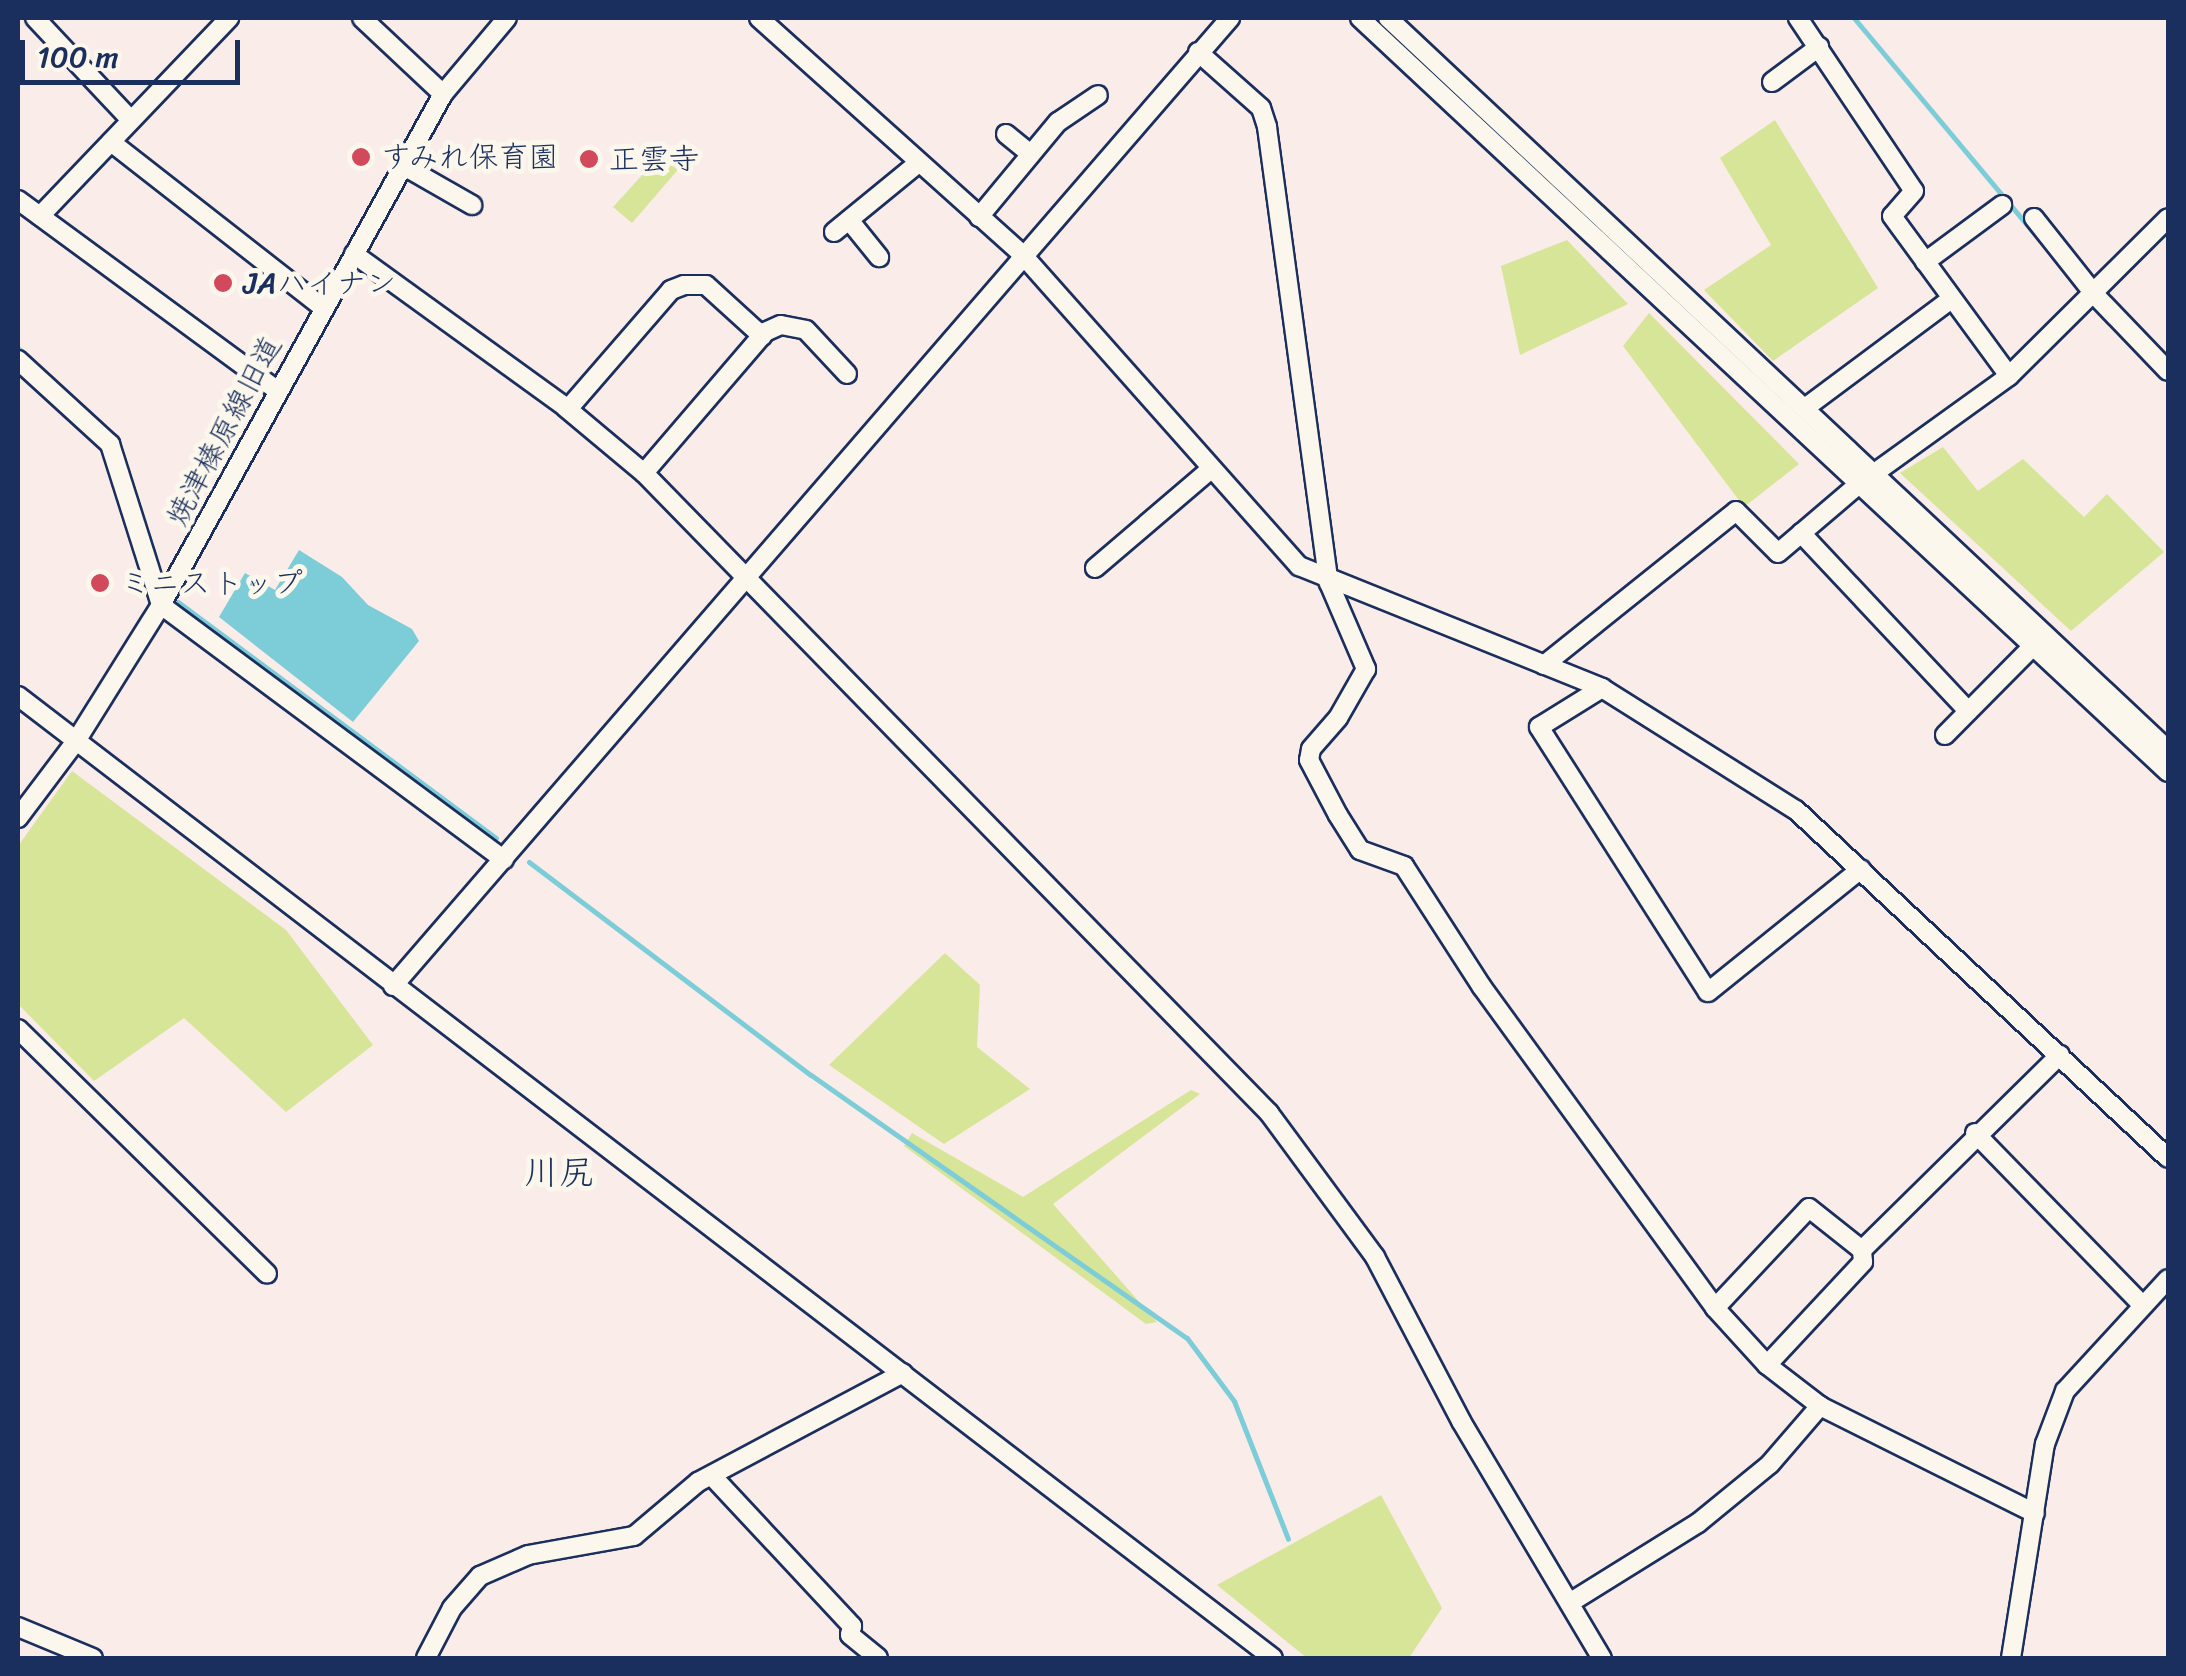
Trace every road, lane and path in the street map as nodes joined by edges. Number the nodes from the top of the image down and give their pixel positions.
1 (35, 18) edge
2 (229, 18) edge
3 (362, 18) edge
4 (506, 18) edge
5 (759, 18) edge
6 (1230, 18) edge
7 (1360, 18) edge
8 (1388, 18) edge
9 (1798, 18) edge
10 (1819, 46) junction
11 (1198, 52) junction
12 (1772, 82) dead end
13 (443, 94) junction
14 (1098, 95) dead end
15 (130, 120) junction
16 (1006, 134) dead end
17 (111, 142) junction
18 (1031, 154) junction
19 (916, 164) junction
20 (402, 165) junction
21 (18, 200) edge
22 (2002, 204) dead end
23 (472, 205) dead end
24 (40, 216) junction
25 (979, 216) junction
26 (2034, 218) dead end
27 (2168, 218) edge
28 (1021, 253) junction
29 (354, 254) junction
30 (879, 257) dead end
31 (1925, 262) junction
32 (2095, 295) junction
33 (1951, 299) junction
34 (322, 306) junction
35 (762, 336) junction
36 (18, 360) edge
37 (2168, 370) edge
38 (848, 374) dead end
39 (2009, 376) junction
40 (278, 391) junction
41 (1805, 408) junction
42 (568, 409) junction
43 (1211, 469) junction
44 (644, 473) junction
45 (1874, 473) junction
46 (1858, 485) junction
47 (1801, 534) junction
48 (1095, 568) dead end
49 (750, 576) junction
50 (1329, 583) junction
51 (161, 605) junction
52 (2032, 646) junction
53 (1544, 665) junction
54 (1602, 688) junction
55 (18, 696) edge
56 (1968, 712) junction
57 (1945, 735) dead end
58 (76, 741) junction
59 (2168, 750) edge
60 (2168, 772) edge
61 (18, 818) edge
62 (504, 860) junction
63 (1861, 869) junction
64 (392, 986) junction
65 (18, 1030) edge
66 (2060, 1055) junction
67 (1975, 1134) junction
68 (2168, 1158) edge
69 (1862, 1250) junction
70 (267, 1274) dead end
71 (2168, 1279) edge
72 (2142, 1305) junction
73 (1714, 1308) junction
74 (1767, 1365) junction
75 (903, 1373) junction
76 (1820, 1406) junction
77 (712, 1478) junction
78 (2035, 1513) junction
79 (1571, 1602) junction
80 (18, 1628) edge
81 (93, 1658) edge
82 (426, 1658) edge
83 (878, 1658) edge
84 (1273, 1658) edge
85 (1602, 1658) edge
86 (2011, 1658) edge

1 - 15 street
2 - 15 street
3 - 13 street
4 - 13 street, 焼津榛原線旧道
5 - 19 street
6 - 11 street
7 - 46 street
8 - 41 street
9 - 10 street
10 - 12 street
10 - 31 street
11 - 28 street
11 - 50 street
13 - 20 street, 焼津榛原線旧道
14 - 18 street
15 - 17 street
16 - 18 street
17 - 24 street
17 - 34 street
18 - 25 street
19 - 25 street
19 - 30 street
20 - 23 street
20 - 29 street, 焼津榛原線旧道
21 - 24 street
22 - 31 street
24 - 40 street
25 - 28 street
26 - 32 street
27 - 32 street
28 - 43 street
28 - 49 street
29 - 34 street, 焼津榛原線旧道
29 - 42 street
31 - 33 street
32 - 37 street
32 - 39 street
33 - 39 street
33 - 41 street
34 - 40 street, 焼津榛原線旧道
35 - 38 street
35 - 42 street
35 - 44 street
36 - 51 street
39 - 45 street
40 - 51 street, 焼津榛原線旧道
41 - 45 street
42 - 44 street
43 - 48 street
43 - 50 street
44 - 49 street
45 - 46 street
45 - 59 street
46 - 47 street
46 - 52 street
47 - 53 street
47 - 56 street
49 - 62 street
49 - 79 street
50 - 53 street
50 - 73 street
51 - 58 street, 焼津榛原線旧道
51 - 62 street
52 - 56 street
52 - 60 street
53 - 54 street
54 - 63 street
54 - 63 street
55 - 58 street
56 - 57 street
58 - 61 street, 焼津榛原線旧道
58 - 64 street
62 - 64 street
63 - 66 street
64 - 75 street
65 - 70 street
66 - 67 street
66 - 68 street
67 - 69 street
67 - 72 street
69 - 73 street
69 - 74 street
71 - 72 street
72 - 78 street
73 - 74 street
74 - 76 street
75 - 77 street
75 - 84 street
76 - 78 street
76 - 79 street
77 - 82 street
77 - 83 street
78 - 86 street
79 - 85 street
80 - 81 street

